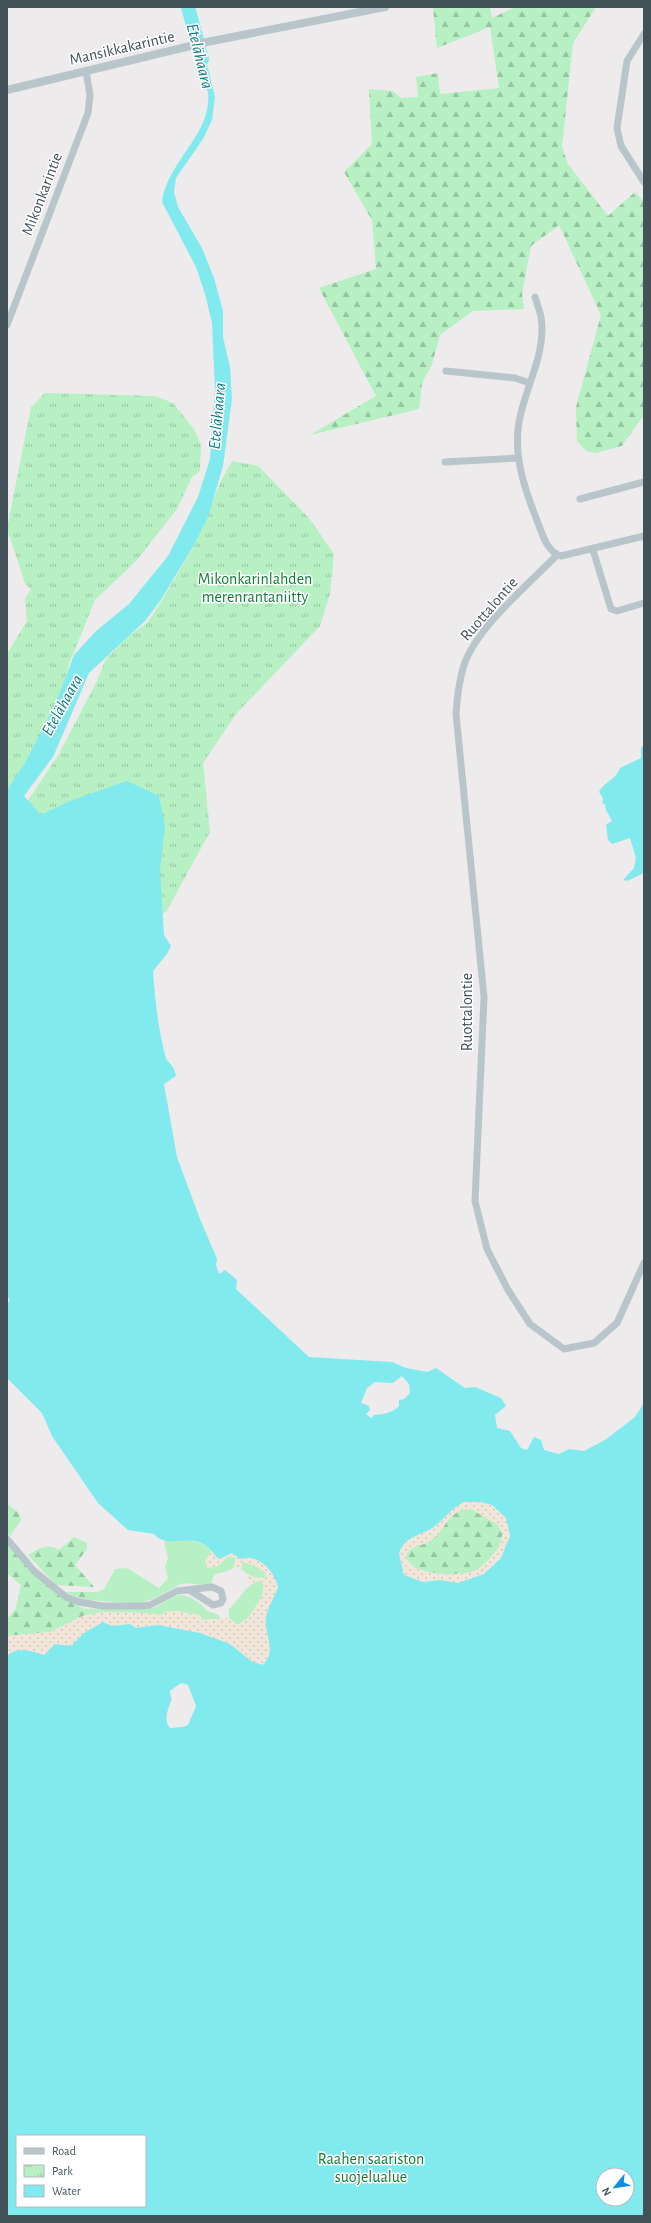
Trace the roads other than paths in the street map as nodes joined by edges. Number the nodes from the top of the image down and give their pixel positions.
1 (385, 7) edge
2 (644, 34) edge
3 (86, 71) junction
4 (7, 90) edge
5 (644, 182) edge
6 (535, 297) dead end
7 (7, 325) edge
8 (446, 371) dead end
9 (530, 383) junction
10 (518, 458) junction
11 (445, 462) dead end
12 (644, 482) edge
13 (580, 500) dead end
14 (644, 536) edge
15 (593, 550) junction
16 (558, 555) junction
17 (644, 603) edge
18 (644, 1263) edge
19 (7, 1539) edge
20 (191, 1591) dead end

1 - 3 street, Mansikkakarintie
2 - 5 street
3 - 4 street, Mansikkakarintie
3 - 7 street, Mikonkarintie
6 - 9 street
8 - 9 street
9 - 10 street
10 - 11 street
10 - 16 street
12 - 13 street
14 - 15 street
15 - 16 street
15 - 17 street
16 - 18 street, Ruottalontie
19 - 20 street

